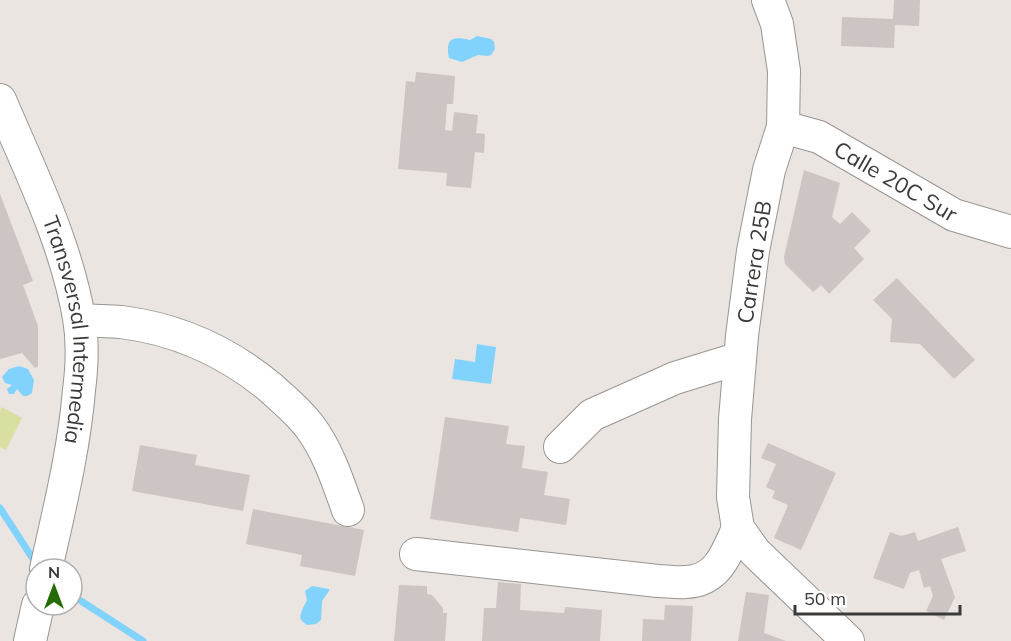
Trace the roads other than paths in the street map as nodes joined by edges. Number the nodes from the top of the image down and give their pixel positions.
1 (768, 0) edge
2 (0, 100) edge
3 (783, 127) junction
4 (1011, 232) edge
5 (80, 320) junction
6 (740, 358) junction
7 (560, 447) dead end
8 (348, 510) dead end
9 (738, 528) junction
10 (416, 554) dead end
11 (49, 557) edge
12 (35, 617) edge
13 (30, 641) edge
14 (848, 641) edge

1 - 3 street, Carrera 25B
2 - 5 street, Transversal Intermedia
3 - 4 street, Calle 20C Sur
3 - 6 street, Carrera 25B
5 - 8 street
5 - 11 street, Transversal Intermedia
6 - 7 street
6 - 9 street, Carrera 25B
9 - 10 street
9 - 14 street
12 - 13 street

